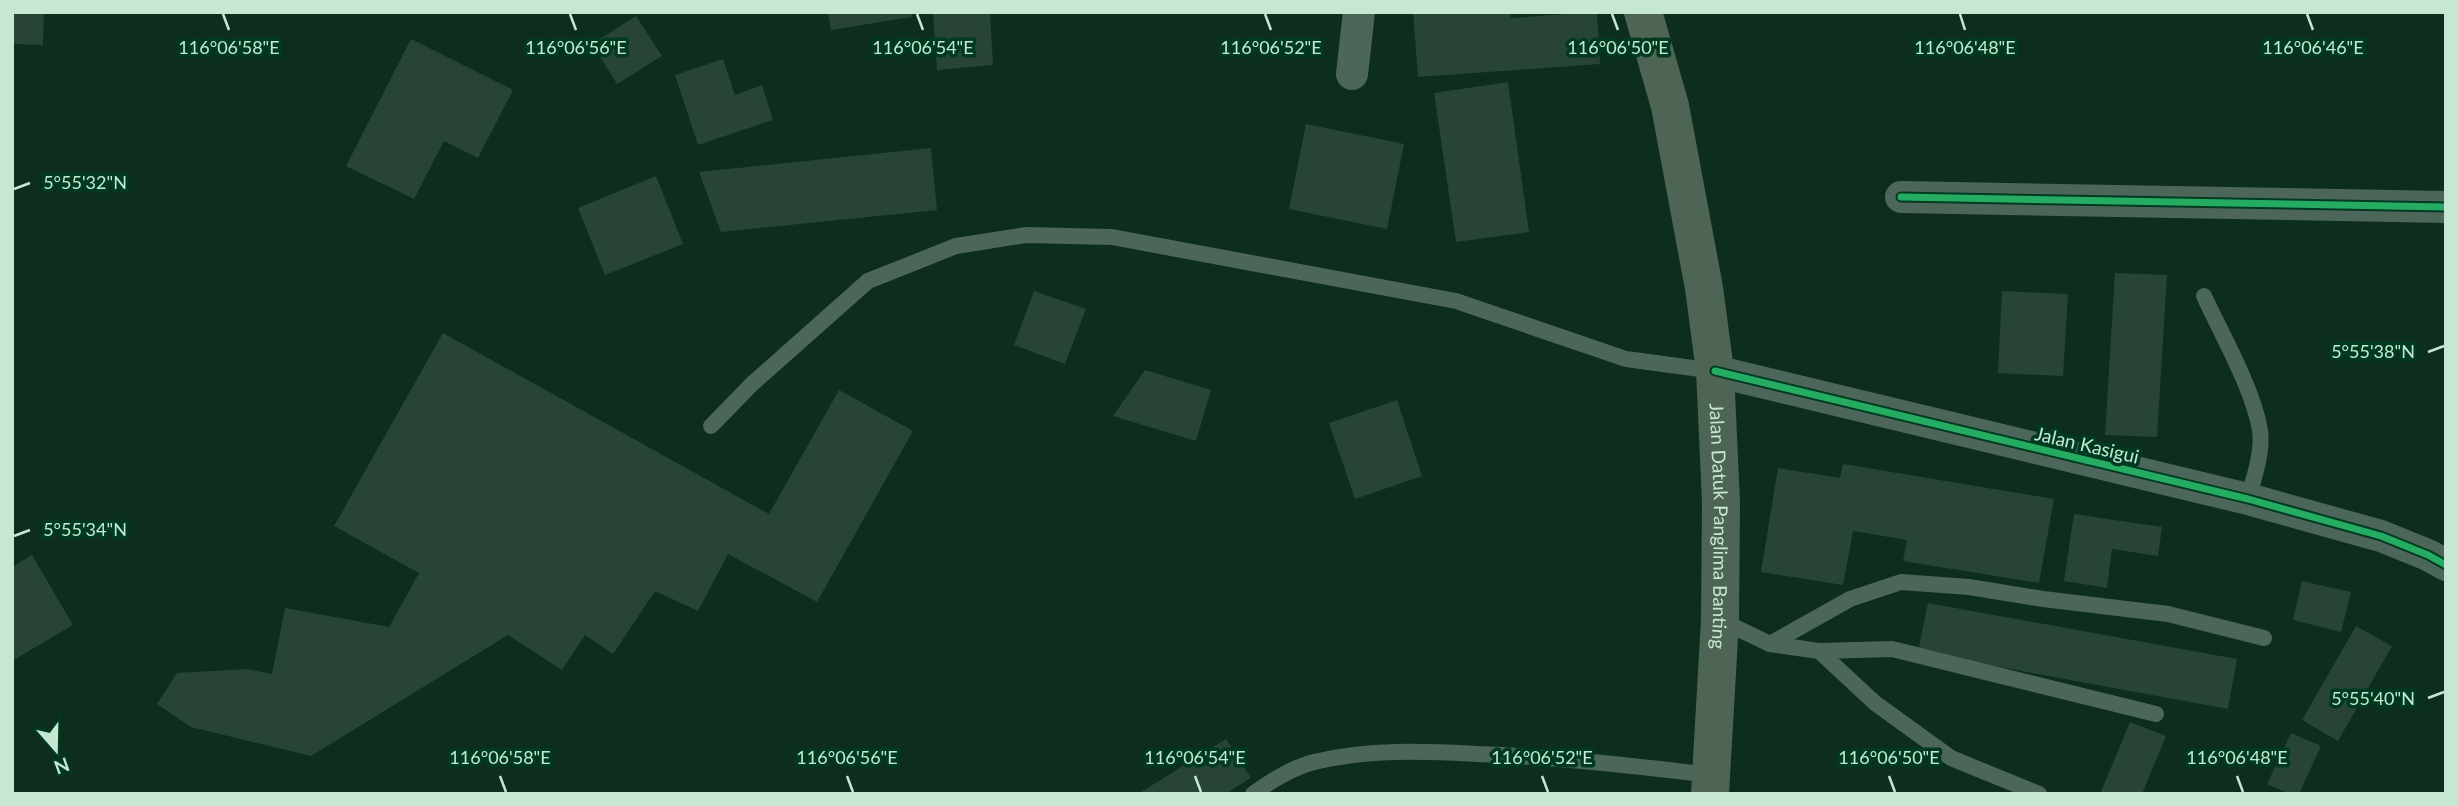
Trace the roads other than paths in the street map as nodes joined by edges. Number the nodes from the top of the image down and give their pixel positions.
1 (1359, 12) edge
2 (1643, 12) edge
3 (1352, 74) dead end
4 (1901, 197) dead end
5 (2446, 207) edge
6 (2204, 296) dead end
7 (1715, 371) junction
8 (711, 426) dead end
9 (2248, 499) junction
10 (2440, 551) edge
11 (1720, 620) junction
12 (2264, 638) dead end
13 (1770, 644) junction
14 (1819, 651) junction
15 (2156, 714) dead end
16 (1711, 784) edge
17 (1253, 794) edge
18 (2039, 794) edge

1 - 3 street
2 - 7 main road, Jalan Datuk Panglima Banting
4 - 5 street
6 - 9 lane
7 - 8 lane
7 - 9 street, Jalan Kasigui
7 - 11 main road, Jalan Datuk Panglima Banting
9 - 10 street, Jalan Kasigui
11 - 13 lane
11 - 16 main road, Jalan Datuk Panglima Banting
12 - 13 lane
13 - 14 lane
14 - 15 lane
14 - 18 lane
16 - 17 lane

